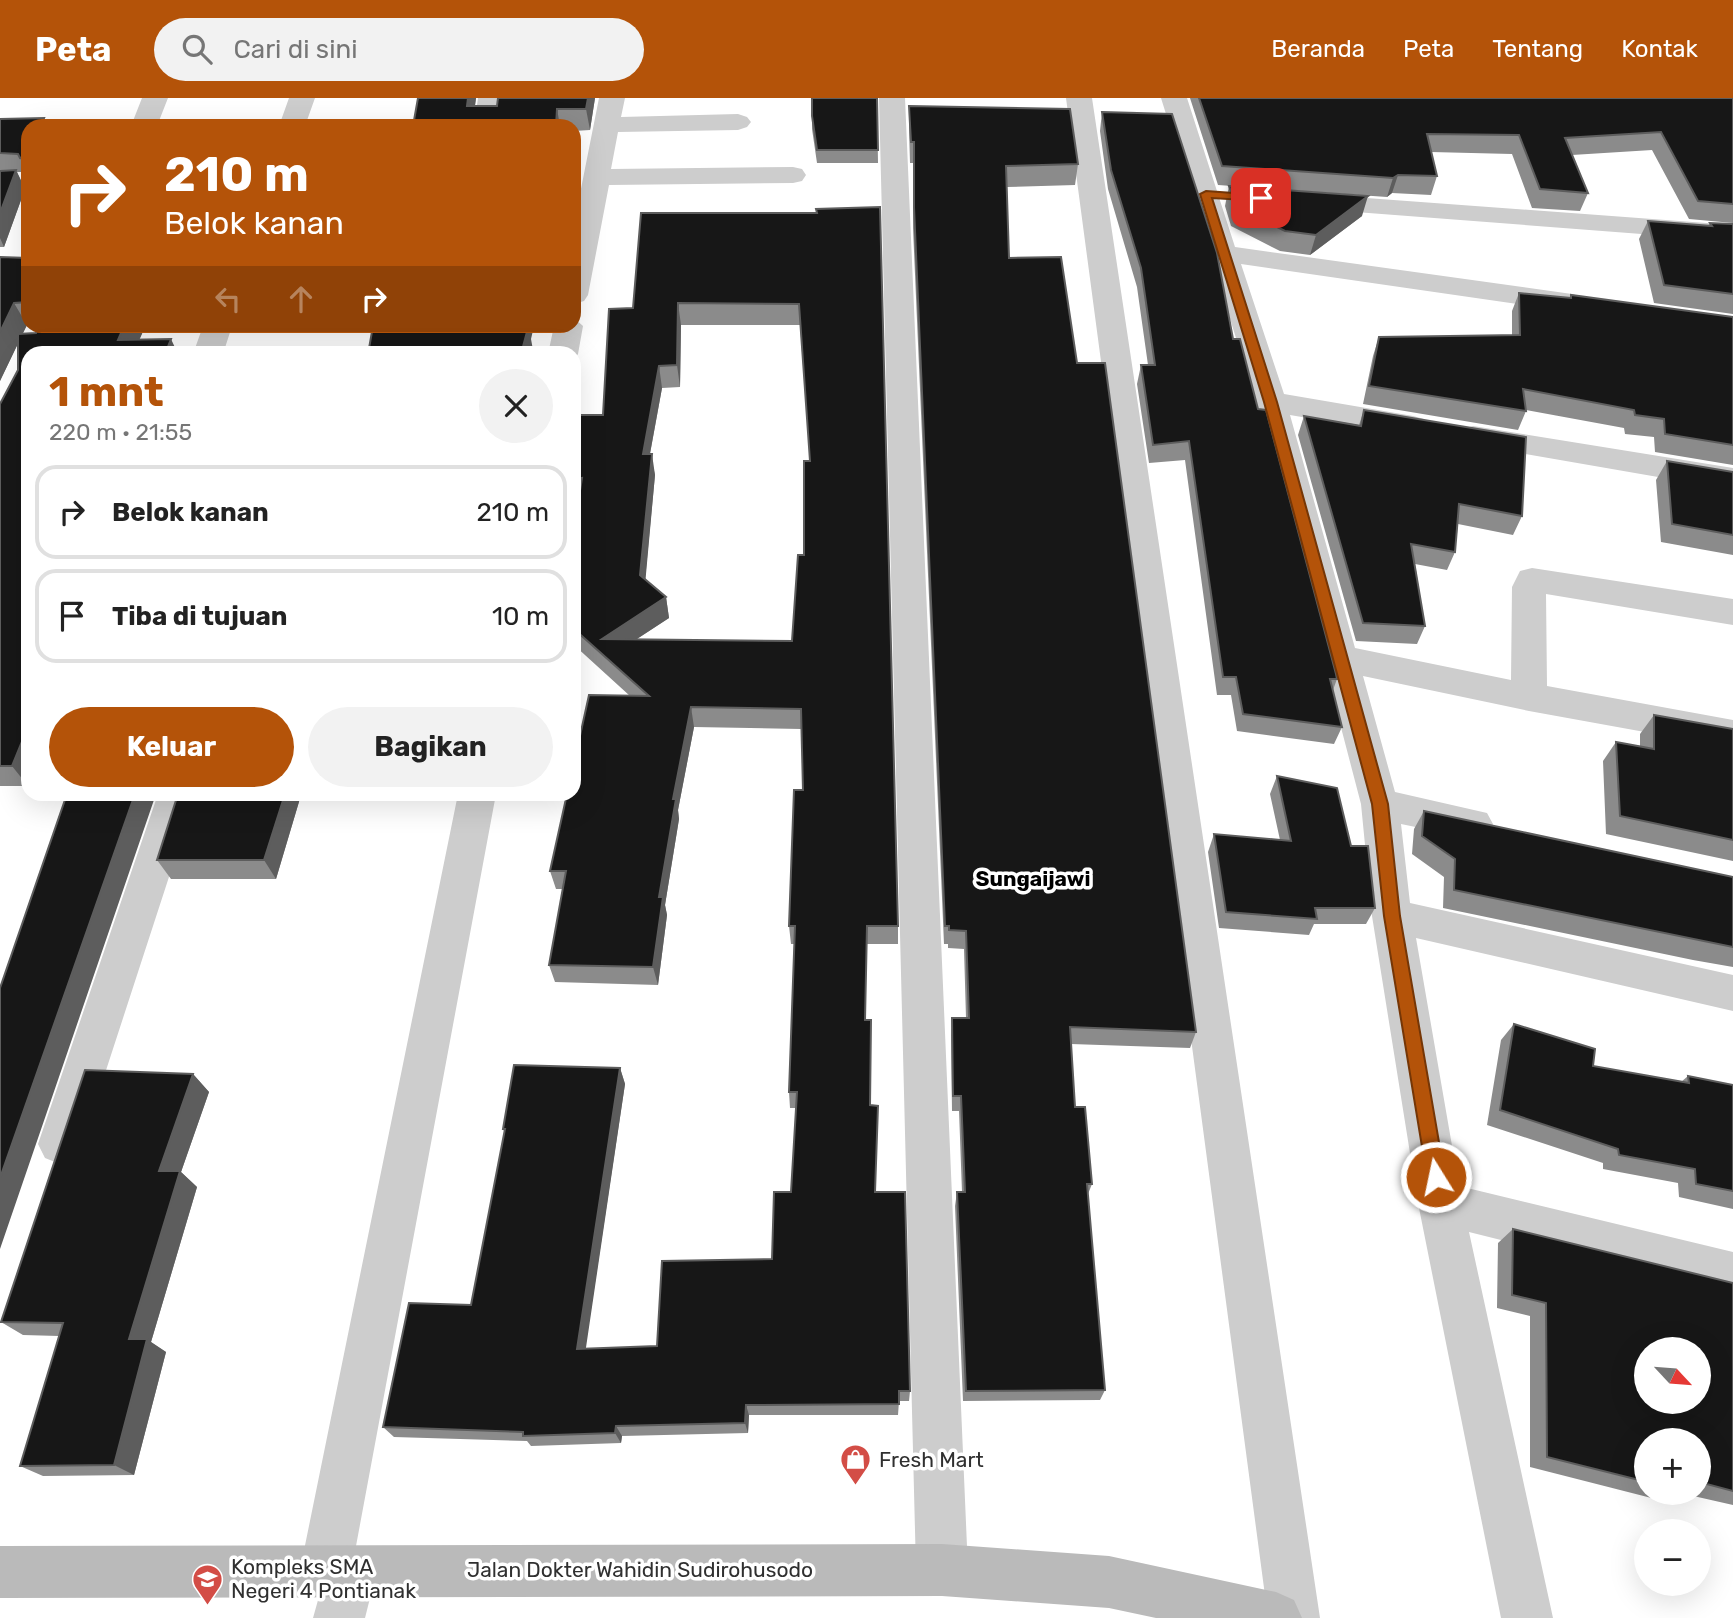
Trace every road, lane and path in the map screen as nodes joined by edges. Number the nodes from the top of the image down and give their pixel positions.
1 (155, 98) edge
2 (302, 98) edge
3 (491, 98) edge
4 (612, 98) edge
5 (892, 98) edge
6 (1079, 98) edge
7 (1174, 98) edge
8 (147, 119) edge
9 (294, 119) edge
10 (487, 119) edge
11 (738, 122) dead end
12 (607, 125) junction
13 (793, 175) dead end
14 (597, 177) junction
15 (1289, 200) edge
16 (1733, 233) edge
17 (1222, 253) junction
18 (581, 259) edge
19 (1595, 306) edge
20 (1270, 402) junction
21 (1733, 479) edge
22 (1733, 612) edge
23 (1341, 658) junction
24 (1529, 697) junction
25 (1733, 734) edge
26 (175, 801) edge
27 (476, 801) edge
28 (1380, 804) junction
29 (1502, 830) edge
30 (1392, 916) junction
31 (1733, 993) edge
32 (49, 1180) edge
33 (1440, 1203) junction
34 (1733, 1275) edge
35 (942, 1570) junction
36 (0, 1572) edge
37 (339, 1586) edge
38 (1276, 1618) edge
39 (1294, 1618) edge
40 (1527, 1618) edge

1 - 8 street
2 - 9 street
3 - 10 street
4 - 12 street
5 - 35 street
6 - 39 street
7 - 17 street
11 - 12 street
12 - 14 street
13 - 14 street
14 - 18 street
15 - 16 street
17 - 19 street
17 - 20 street
20 - 21 street
20 - 23 street
22 - 24 street
23 - 24 street
23 - 28 street
24 - 25 street
26 - 32 street
27 - 37 street
28 - 29 street
28 - 30 street
30 - 31 street
30 - 33 street
33 - 34 street
33 - 40 street
35 - 37 street, Jalan Dokter Wahidin Sudirohusodo
35 - 38 street, Jalan Dokter Wahidin Sudirohusodo
36 - 37 street, Jalan Dokter Wahidin Sudirohusodo

